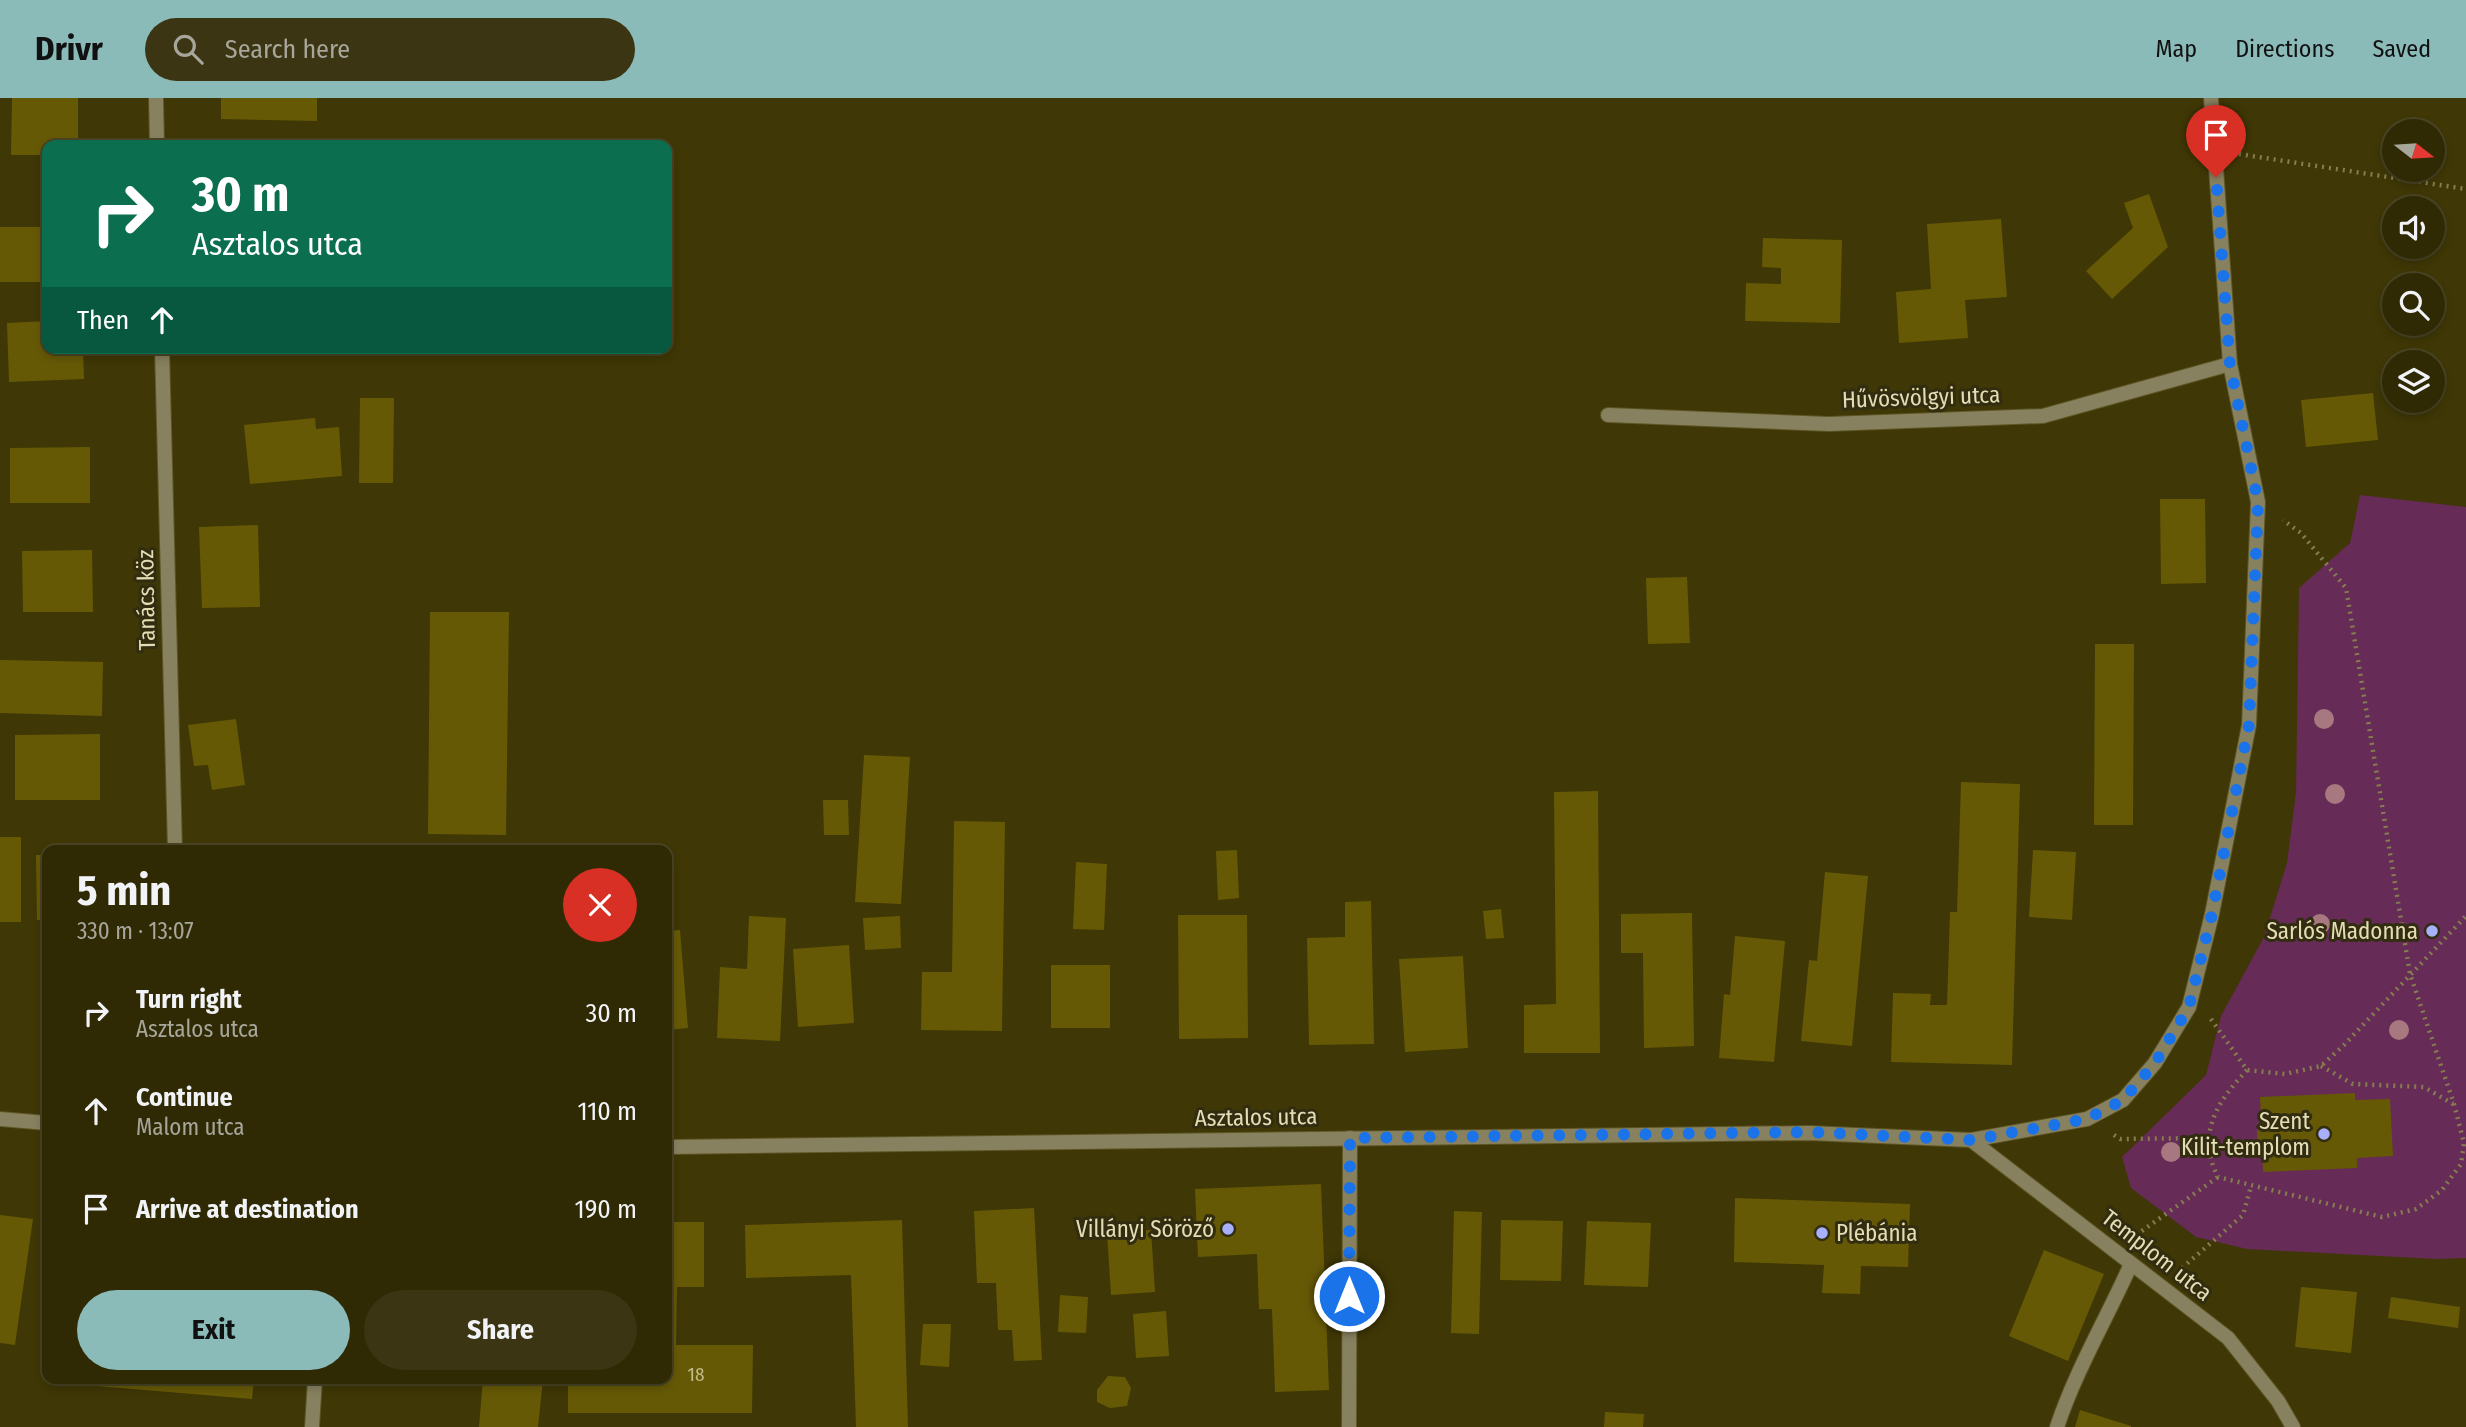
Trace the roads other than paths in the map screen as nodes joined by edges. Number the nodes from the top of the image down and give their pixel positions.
1 (156, 98) edge
2 (2211, 98) edge
3 (157, 140) edge
4 (162, 354) edge
5 (2230, 365) junction
6 (1608, 415) dead end
7 (175, 845) edge
8 (0, 1119) edge
9 (42, 1123) edge
10 (1350, 1138) junction
11 (1971, 1140) junction
12 (672, 1147) edge
13 (2131, 1264) junction
14 (315, 1384) edge
15 (312, 1427) edge
16 (1349, 1427) edge
17 (2057, 1427) edge
18 (2293, 1427) edge

1 - 3 street
2 - 5 street, Asztalos utca
4 - 7 street, Tanács köz
5 - 6 street, Hűvösvölgyi utca
5 - 11 street, Asztalos utca
8 - 9 street
10 - 11 street, Asztalos utca
10 - 12 street, Asztalos utca
10 - 16 street
11 - 13 street, Templom utca
13 - 17 street
13 - 18 street, Templom utca
14 - 15 street

